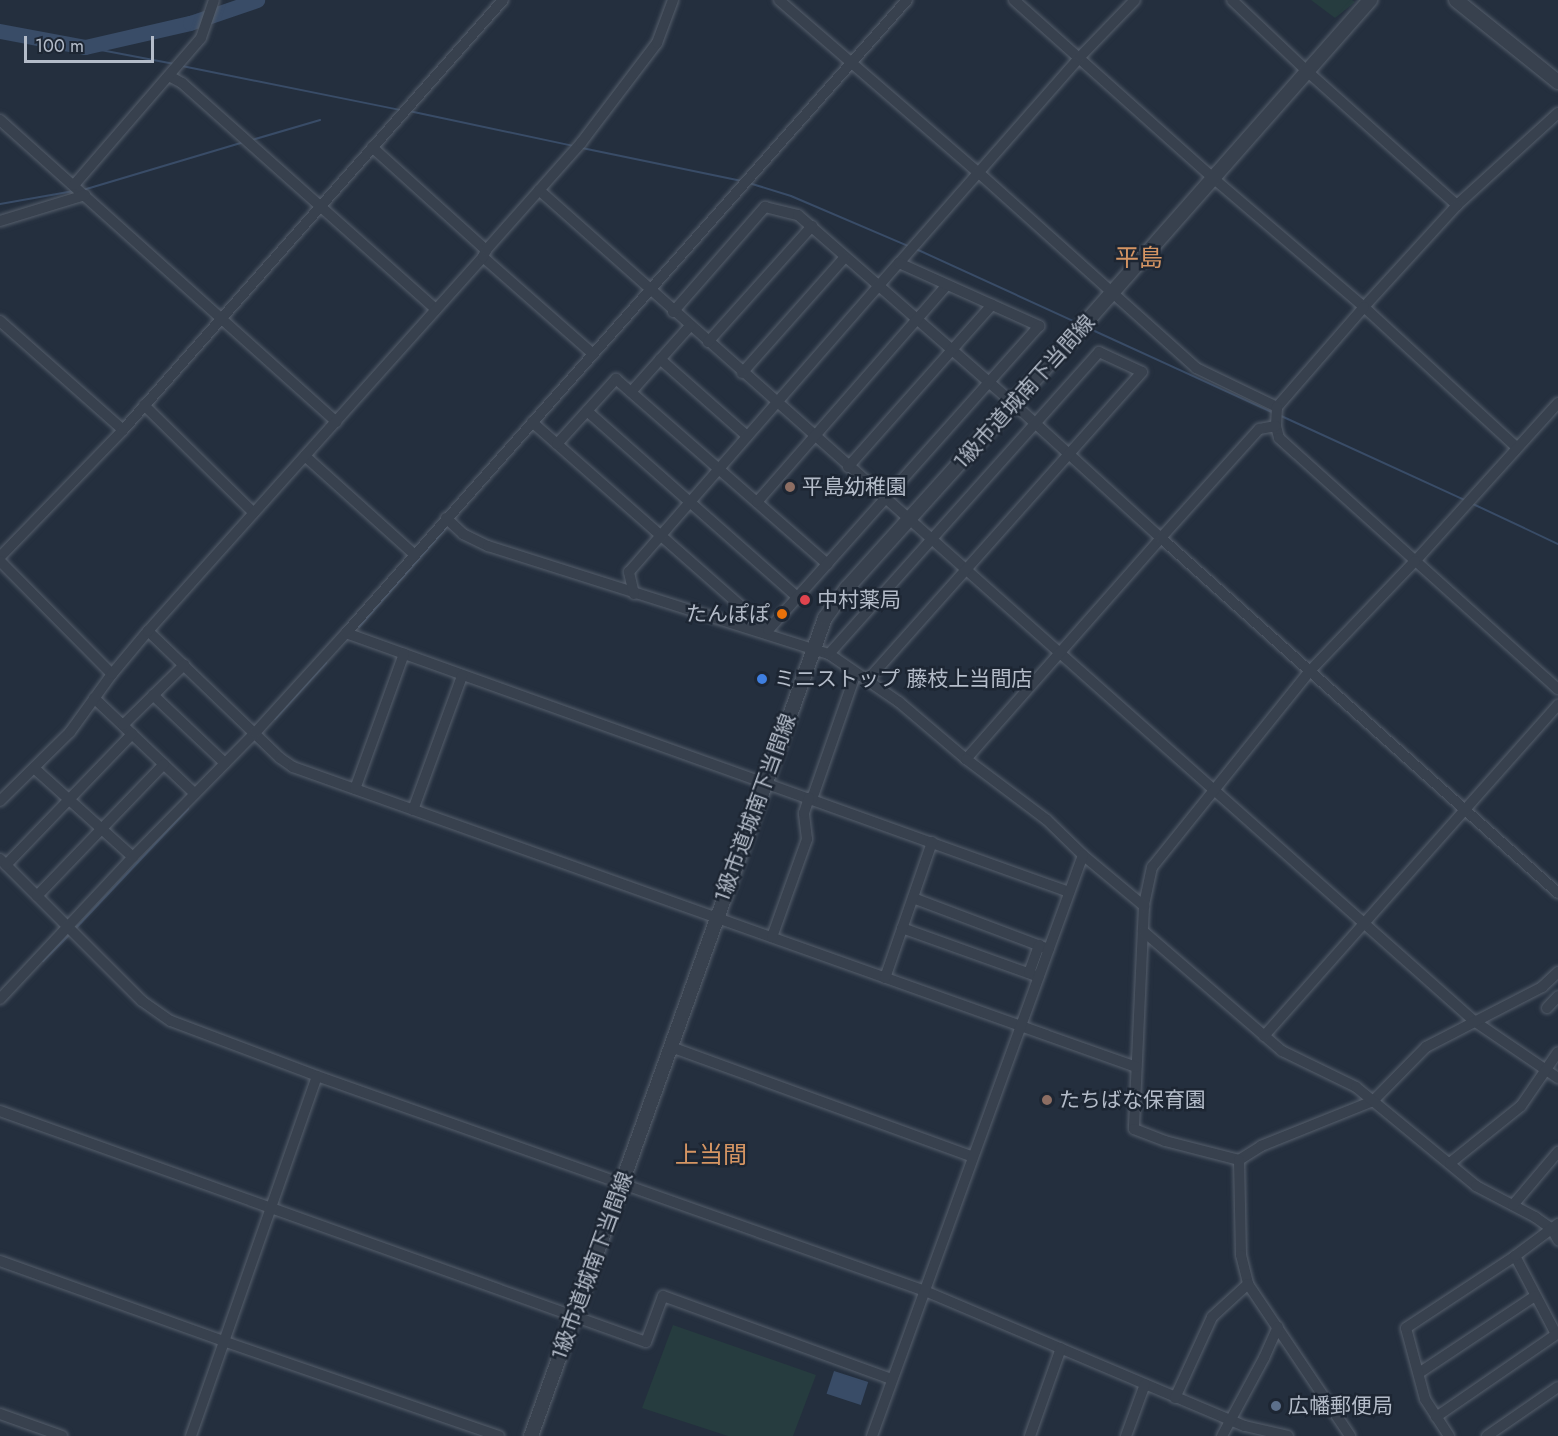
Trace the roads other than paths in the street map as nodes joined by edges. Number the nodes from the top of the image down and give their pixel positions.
1 (214, 0) edge
2 (503, 0) edge
3 (673, 0) edge
4 (779, 0) edge
5 (907, 0) edge
6 (1014, 0) edge
7 (1135, 0) edge
8 (1233, 0) edge
9 (1370, 0) edge
10 (1455, 0) edge
11 (1080, 57) junction
12 (852, 63) junction
13 (1308, 72) junction
14 (171, 75) junction
15 (1558, 82) edge
16 (1558, 113) edge
17 (0, 120) edge
18 (372, 147) junction
19 (979, 173) junction
20 (1213, 178) junction
21 (74, 185) junction
22 (538, 190) junction
23 (85, 195) junction
24 (1457, 205) junction
25 (320, 207) junction
26 (0, 220) edge
27 (812, 226) junction
28 (485, 254) junction
29 (845, 257) junction
30 (899, 263) junction
31 (879, 285) junction
32 (947, 285) junction
33 (650, 291) junction
34 (1112, 292) junction
35 (992, 305) junction
36 (1364, 307) junction
37 (436, 309) junction
38 (673, 312) junction
39 (220, 318) junction
40 (917, 319) junction
41 (0, 321) edge
42 (690, 326) junction
43 (708, 342) junction
44 (952, 350) junction
45 (593, 354) junction
46 (660, 359) junction
47 (742, 373) junction
48 (990, 383) junction
49 (631, 392) junction
50 (775, 402) junction
51 (1013, 403) junction
52 (1558, 403) edge
53 (144, 405) junction
54 (1277, 407) junction
55 (587, 411) junction
56 (336, 422) junction
57 (532, 422) junction
58 (1035, 423) junction
59 (1276, 426) junction
60 (123, 430) junction
61 (746, 435) junction
62 (814, 437) junction
63 (557, 444) junction
64 (1516, 447) junction
65 (1069, 453) junction
66 (305, 456) junction
67 (848, 467) junction
68 (717, 468) junction
69 (885, 501) junction
70 (688, 502) junction
71 (757, 502) junction
72 (254, 512) junction
73 (447, 518) junction
74 (908, 521) junction
75 (659, 535) junction
76 (1161, 538) junction
77 (930, 541) junction
78 (414, 555) junction
79 (0, 559) edge
80 (1415, 561) junction
81 (827, 564) junction
82 (965, 571) junction
83 (634, 594) junction
84 (797, 597) junction
85 (148, 631) junction
86 (767, 632) junction
87 (346, 633) junction
88 (812, 649) junction
89 (404, 654) junction
90 (829, 654) junction
91 (1059, 654) junction
92 (184, 665) junction
93 (1309, 672) junction
94 (856, 673) junction
95 (112, 674) junction
96 (462, 676) junction
97 (868, 681) junction
98 (1558, 689) edge
99 (153, 695) junction
100 (94, 698) junction
101 (1558, 705) edge
102 (123, 725) junction
103 (132, 734) junction
104 (258, 736) junction
105 (966, 759) junction
106 (225, 763) junction
107 (164, 764) junction
108 (34, 768) junction
109 (765, 782) junction
110 (355, 789) junction
111 (1216, 791) junction
112 (195, 794) junction
113 (70, 798) junction
114 (810, 798) junction
115 (0, 801) edge
116 (1467, 809) junction
117 (414, 810) junction
118 (102, 829) junction
119 (932, 842) junction
120 (1083, 855) junction
121 (133, 857) junction
122 (3, 862) edge
123 (1069, 892) junction
124 (1558, 893) edge
125 (37, 896) junction
126 (913, 898) junction
127 (1144, 906) junction
128 (717, 917) junction
129 (1364, 925) junction
130 (68, 926) junction
131 (902, 928) junction
132 (1143, 931) junction
133 (772, 937) junction
134 (1044, 947) junction
135 (1558, 972) edge
136 (1034, 975) junction
137 (885, 978) junction
138 (1558, 996) edge
139 (0, 999) edge
140 (1547, 1008) dead end
141 (1474, 1021) junction
142 (1021, 1027) junction
143 (1264, 1036) junction
144 (671, 1047) junction
145 (1558, 1052) edge
146 (1136, 1067) junction
147 (1547, 1069) junction
148 (317, 1076) junction
149 (1558, 1078) edge
150 (1373, 1101) junction
151 (0, 1111) edge
152 (1558, 1152) edge
153 (973, 1157) junction
154 (1239, 1160) junction
155 (1450, 1163) junction
156 (622, 1183) junction
157 (1513, 1205) junction
158 (271, 1207) junction
159 (1555, 1226) edge
160 (1558, 1240) edge
161 (1515, 1256) junction
162 (0, 1261) edge
163 (1248, 1284) junction
164 (924, 1290) junction
165 (1535, 1296) junction
166 (574, 1317) junction
167 (1278, 1327) junction
168 (1557, 1334) edge
169 (223, 1341) junction
170 (1061, 1348) junction
171 (1419, 1373) junction
172 (891, 1380) junction
173 (1145, 1384) junction
174 (1558, 1387) edge
175 (1175, 1398) junction
176 (0, 1414) edge
177 (1436, 1417) junction
178 (1230, 1420) junction
179 (62, 1436) edge
180 (191, 1436) edge
181 (499, 1436) edge
182 (531, 1436) edge
183 (872, 1436) edge
184 (1030, 1436) edge
185 (1126, 1436) edge
186 (1222, 1436) edge
187 (1288, 1436) edge
188 (1350, 1436) edge
189 (1449, 1436) edge
190 (1486, 1436) edge

1 - 14 street
2 - 18 street
3 - 22 street
4 - 12 street
5 - 12 street
6 - 11 street
7 - 11 street
8 - 13 street
9 - 13 street, 1級市道城南下当間線
10 - 15 street
11 - 19 street
11 - 20 street
12 - 19 street
12 - 33 street
13 - 20 street, 1級市道城南下当間線
13 - 24 street
14 - 21 street
14 - 25 street
16 - 24 street
17 - 21 street
18 - 25 street
18 - 28 street
19 - 30 street
19 - 34 street
20 - 34 street, 1級市道城南下当間線
20 - 36 street
21 - 23 street
22 - 28 street
22 - 33 street
23 - 26 street
23 - 39 street
24 - 36 street
25 - 37 street
25 - 39 street
27 - 29 street
27 - 38 street
27 - 43 street
28 - 37 street
28 - 45 street
29 - 31 street
29 - 47 street
30 - 31 street
30 - 32 street
31 - 40 street
31 - 50 street
32 - 35 street
32 - 40 street
33 - 38 street
33 - 45 street
34 - 51 street, 1級市道城南下当間線
34 - 54 street
35 - 44 street
35 - 48 street
36 - 54 street
36 - 64 street
37 - 56 street
38 - 42 street
39 - 53 street
39 - 56 street
40 - 44 street
40 - 62 street
41 - 60 street
42 - 43 street
42 - 46 street
43 - 47 street
44 - 48 street
44 - 67 street
45 - 57 street
46 - 49 street
46 - 61 street
47 - 50 street
48 - 51 street
48 - 69 street
49 - 55 street
49 - 68 street
50 - 61 street
50 - 62 street
51 - 58 street
51 - 74 street, 1級市道城南下当間線
52 - 64 street
53 - 60 street
53 - 72 street
54 - 59 street
55 - 63 street
55 - 70 street
56 - 66 street
57 - 63 street
57 - 73 street
58 - 65 street
58 - 65 street
58 - 77 street
59 - 76 street
59 - 80 street
60 - 79 street
61 - 68 street
62 - 67 street
62 - 71 street
63 - 75 street
64 - 80 street
65 - 76 street
65 - 82 street
66 - 72 street
66 - 78 street
67 - 69 street
68 - 70 street
68 - 71 street
69 - 74 street
69 - 81 street
70 - 75 street
70 - 84 street
71 - 81 street
72 - 85 street
73 - 78 street
73 - 83 street
74 - 77 street
74 - 88 street, 1級市道城南下当間線
75 - 83 street
75 - 86 street
76 - 91 street
76 - 93 street
77 - 82 street
77 - 90 street
78 - 87 street
79 - 95 street
80 - 93 street
80 - 98 street
81 - 84 street
82 - 91 street
82 - 97 street
83 - 86 street
84 - 86 street
85 - 92 street
85 - 95 street
86 - 88 street
87 - 89 street
87 - 104 street
88 - 90 street
88 - 109 street, 1級市道城南下当間線
89 - 96 street
89 - 110 street
90 - 94 street
91 - 105 street
91 - 111 street
92 - 99 street
92 - 104 street
93 - 111 street
93 - 116 street
94 - 97 street
94 - 114 street
95 - 100 street
96 - 109 street
96 - 117 street
97 - 105 street
99 - 102 street
99 - 106 street
100 - 102 street
100 - 108 street
101 - 116 street
102 - 103 street
103 - 107 street
103 - 113 street
104 - 106 street
104 - 110 street
105 - 120 street
106 - 112 street
107 - 112 street
107 - 118 street
108 - 113 street
108 - 115 street
109 - 114 street
109 - 128 street, 1級市道城南下当間線
110 - 117 street
111 - 127 street
111 - 129 street
112 - 121 street
113 - 118 street
113 - 122 street
114 - 119 street
114 - 133 street
116 - 124 street
116 - 129 street
117 - 128 street
118 - 121 street
118 - 125 street
119 - 123 street
119 - 126 street
120 - 123 street
120 - 127 street
121 - 130 street
122 - 125 street
123 - 134 street
125 - 130 street
126 - 131 street
126 - 134 street
127 - 132 street
128 - 133 street
128 - 144 street, 1級市道城南下当間線
129 - 141 street
129 - 143 street
130 - 139 street
130 - 148 street
131 - 136 street
131 - 137 street
132 - 143 street
132 - 146 street
133 - 137 street
134 - 136 street
135 - 141 street
136 - 142 street
137 - 142 street
138 - 140 street
141 - 147 street
141 - 150 street
142 - 146 street
142 - 153 street
143 - 150 street
144 - 153 street
144 - 156 street, 1級市道城南下当間線
145 - 147 street
146 - 154 street
147 - 149 street
147 - 155 street
148 - 156 street
148 - 158 street
150 - 154 street
150 - 155 street
151 - 158 street
152 - 157 street
153 - 164 street
154 - 163 street
155 - 157 street
156 - 164 street
156 - 166 street, 1級市道城南下当間線
157 - 159 street
158 - 166 street
158 - 169 street
159 - 160 street
159 - 161 street
161 - 165 street
161 - 171 street
162 - 169 street
163 - 167 street
163 - 175 street
164 - 170 street
164 - 172 street
165 - 168 street
165 - 171 street
166 - 172 street
166 - 182 street, 1級市道城南下当間線
167 - 178 street
167 - 188 street
168 - 177 street
169 - 180 street
169 - 181 street
170 - 173 street
170 - 184 street
171 - 177 street
172 - 183 street
173 - 175 street
173 - 185 street
174 - 190 street
175 - 178 street
176 - 179 street
177 - 189 street
178 - 186 street
178 - 187 street

